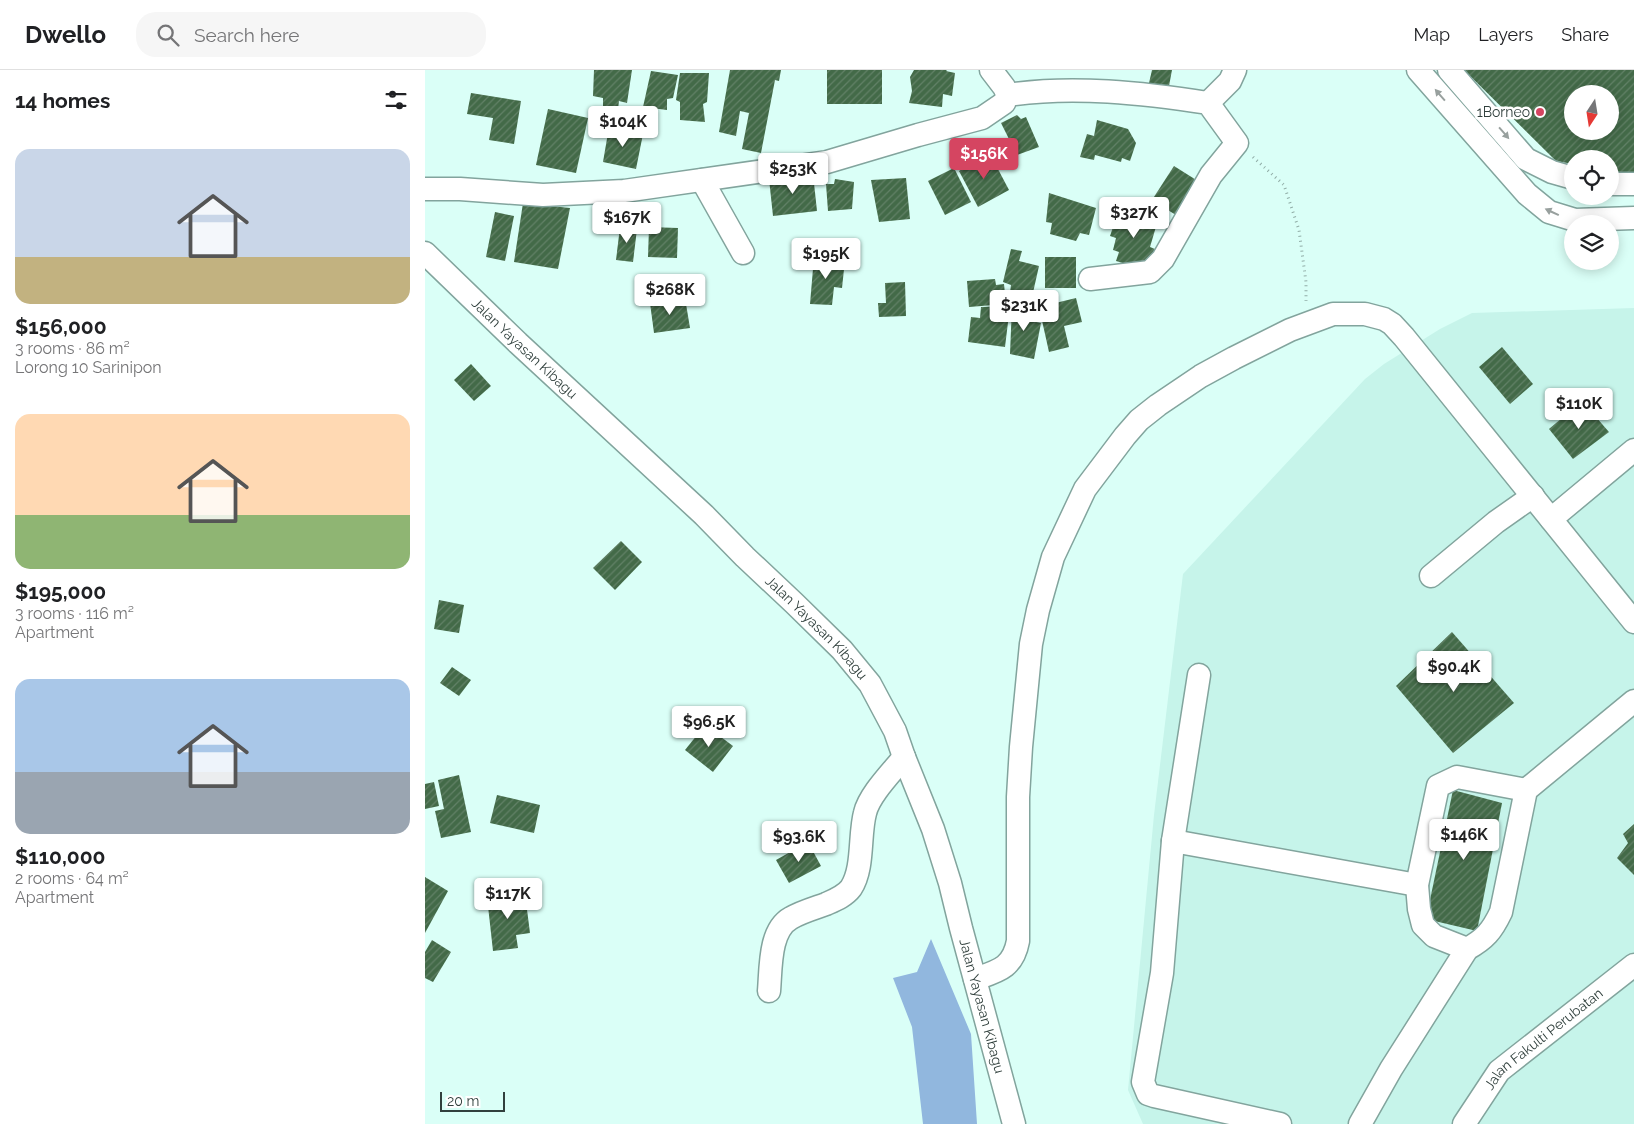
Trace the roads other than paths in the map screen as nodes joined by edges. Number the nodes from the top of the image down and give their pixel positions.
1 (991, 70) edge
2 (1235, 70) edge
3 (1418, 70) edge
4 (1449, 70) edge
5 (1008, 95) junction
6 (1208, 103) junction
7 (1564, 176) edge
8 (702, 180) junction
9 (1619, 184) edge
10 (1634, 184) edge
11 (425, 189) edge
12 (1634, 218) edge
13 (425, 253) edge
14 (743, 253) dead end
15 (1090, 279) dead end
16 (1633, 454) edge
17 (1533, 496) junction
18 (1551, 519) junction
19 (1431, 576) dead end
20 (1634, 622) edge
21 (1199, 674) dead end
22 (1634, 701) edge
23 (904, 757) junction
24 (1526, 790) junction
25 (1173, 841) junction
26 (1417, 885) junction
27 (1467, 949) junction
28 (1634, 965) edge
29 (975, 980) junction
30 (769, 991) dead end
31 (1015, 1124) edge
32 (1280, 1124) edge
33 (1360, 1124) edge
34 (1464, 1124) edge

1 - 5 street
2 - 6 street
12 -> 3 street
4 -> 7 street
5 - 6 street
5 - 8 street
6 - 15 street
8 - 11 street
8 - 14 street
9 - 10 street
13 - 23 street, Jalan Yayasan Kibagu
16 - 18 street
17 - 18 street
17 - 19 street
17 - 29 street
18 - 20 street
21 - 25 street
22 - 24 street
23 - 29 street, Jalan Yayasan Kibagu
23 - 30 street
24 - 26 street
24 - 27 street
25 - 26 street
25 - 32 street
26 - 27 street
27 - 33 street
28 - 34 street, Jalan Fakulti Perubatan
29 - 31 street, Jalan Yayasan Kibagu

